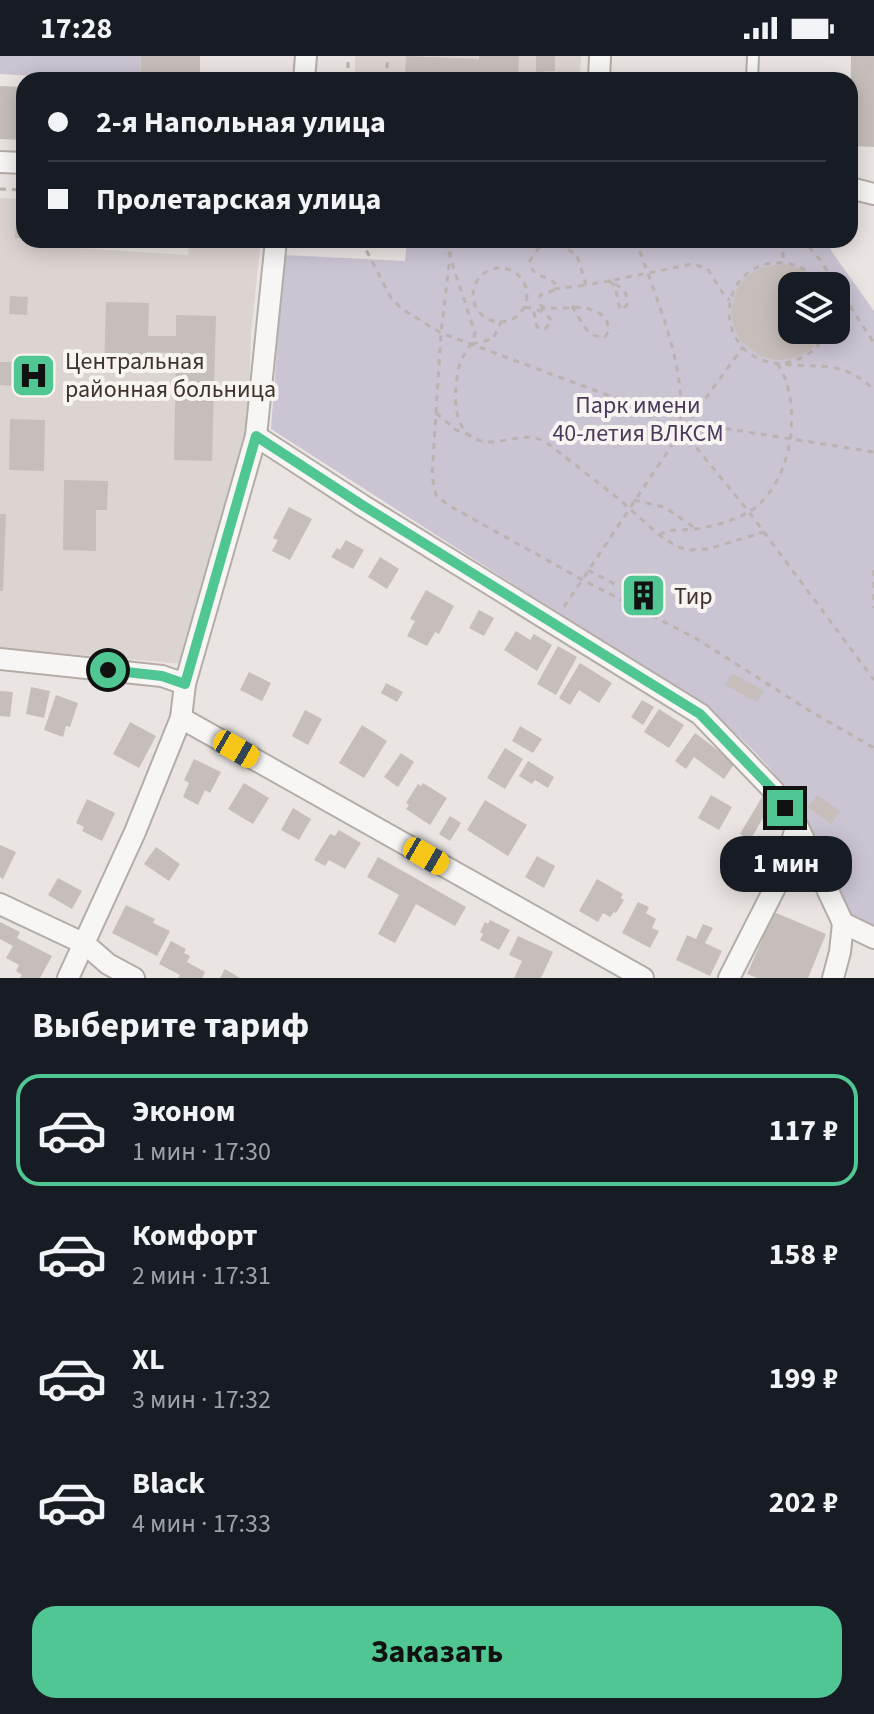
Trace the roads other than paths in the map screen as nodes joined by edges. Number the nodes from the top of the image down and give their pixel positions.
1 (275, 248) edge
2 (256, 436) junction
3 (0, 659) edge
4 (185, 684) junction
5 (181, 718) junction
6 (797, 825) junction
7 (0, 904) edge
8 (843, 923) junction
9 (874, 938) edge
10 (85, 944) junction
11 (68, 978) edge
12 (134, 978) edge
13 (643, 978) edge
14 (729, 978) edge
15 (833, 978) edge

1 - 2 street
2 - 4 street
2 - 6 street
3 - 4 street
4 - 5 street
5 - 10 street
5 - 13 street
6 - 8 street
6 - 14 street
7 - 10 street
8 - 9 street
8 - 15 street
10 - 11 street
10 - 12 street

